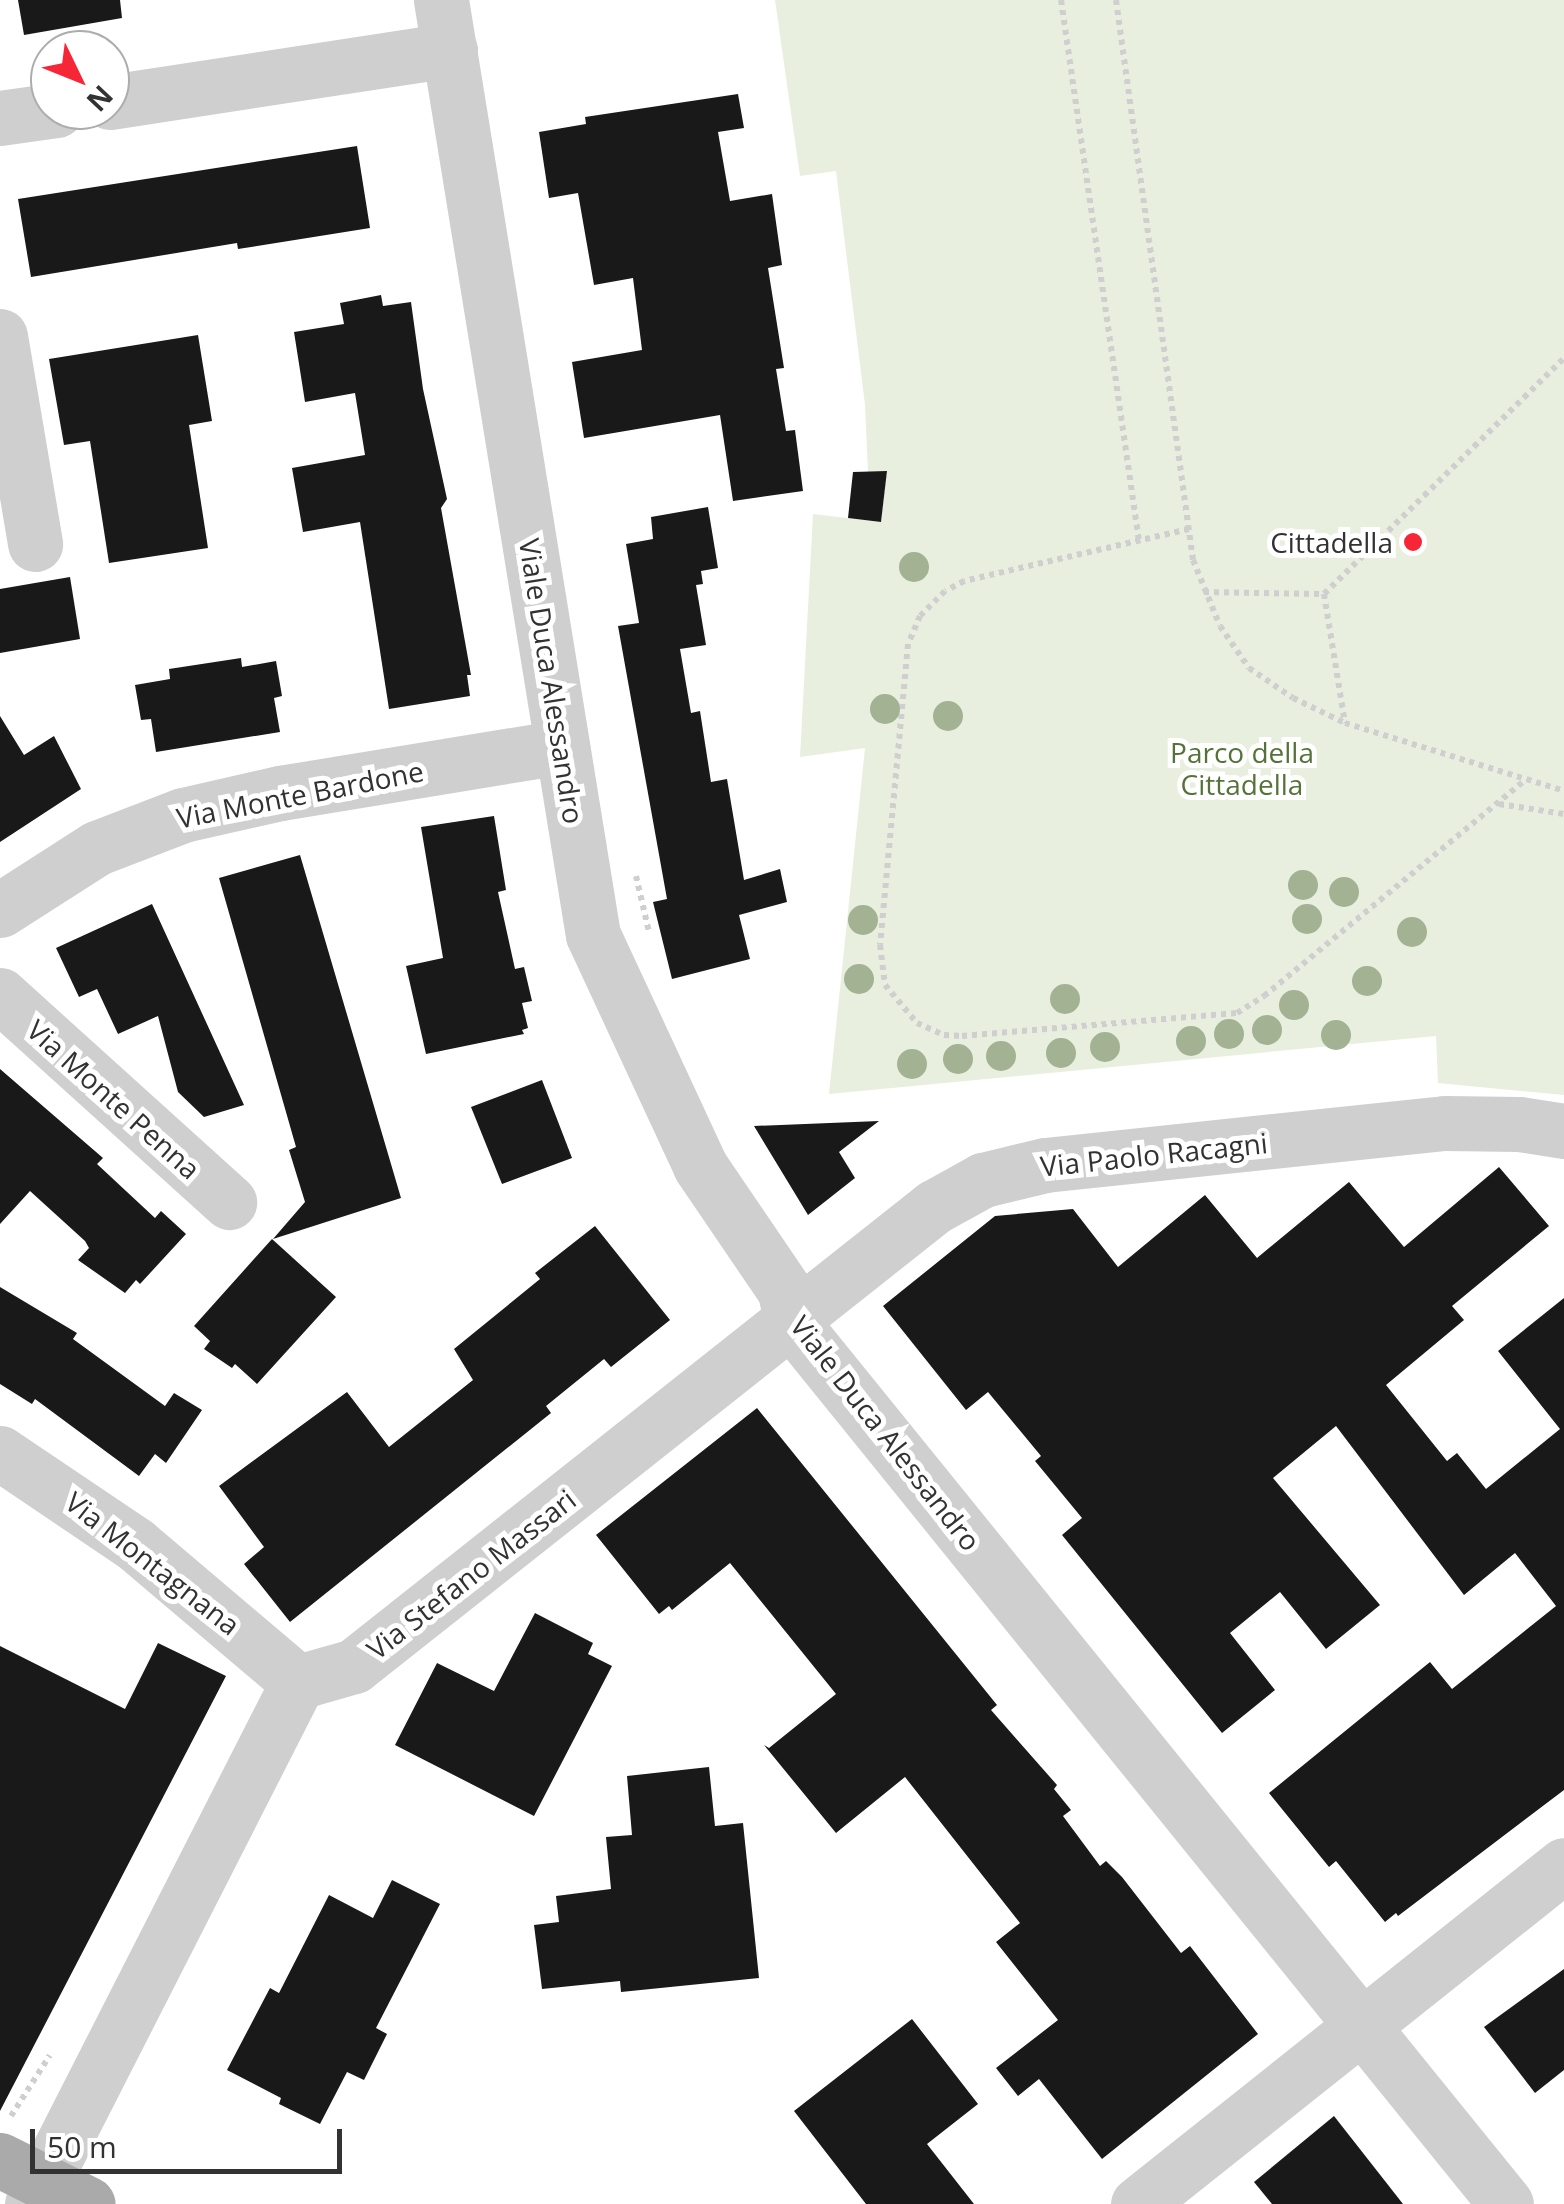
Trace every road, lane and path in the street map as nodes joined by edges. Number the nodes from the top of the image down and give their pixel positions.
1 (1061, 0) edge
2 (1116, 0) edge
3 (446, 25) edge
4 (130, 97) edge
5 (30, 114) edge
6 (0, 118) edge
7 (0, 336) edge
8 (1564, 358) edge
9 (1189, 529) junction
10 (1140, 540) junction
11 (35, 544) dead end
12 (1204, 592) junction
13 (1324, 594) junction
14 (1345, 724) junction
15 (562, 747) junction
16 (1524, 780) junction
17 (1564, 791) edge
18 (1498, 804) junction
19 (1564, 814) edge
20 (634, 862) dead end
21 (0, 910) edge
22 (650, 937) dead end
23 (0, 995) edge
24 (1564, 1131) edge
25 (229, 1202) dead end
26 (791, 1321) junction
27 (0, 1453) edge
28 (298, 1682) junction
29 (1564, 1866) edge
30 (1362, 2026) junction
31 (41, 2187) edge
32 (1138, 2204) edge
33 (1506, 2204) edge

1 - 10 path
2 - 9 path
3 - 4 street
3 - 15 street, Viale Duca Alessandro
5 - 6 street
7 - 11 street
8 - 13 path
9 - 10 path
9 - 12 path
10 - 18 path
12 - 13 path
12 - 14 path
13 - 14 path
14 - 16 path
15 - 21 street, Via Monte Bardone
15 - 26 street, Viale Duca Alessandro
16 - 17 path
16 - 18 path
18 - 19 path
20 - 22 path
23 - 25 street, Via Monte Penna
24 - 26 street, Via Paolo Racagni
26 - 28 street, Via Stefano Massari
26 - 30 street, Viale Duca Alessandro
27 - 28 street, Via Montagnana
28 - 31 street
29 - 30 street
30 - 32 street
30 - 33 street, Viale Duca Alessandro

